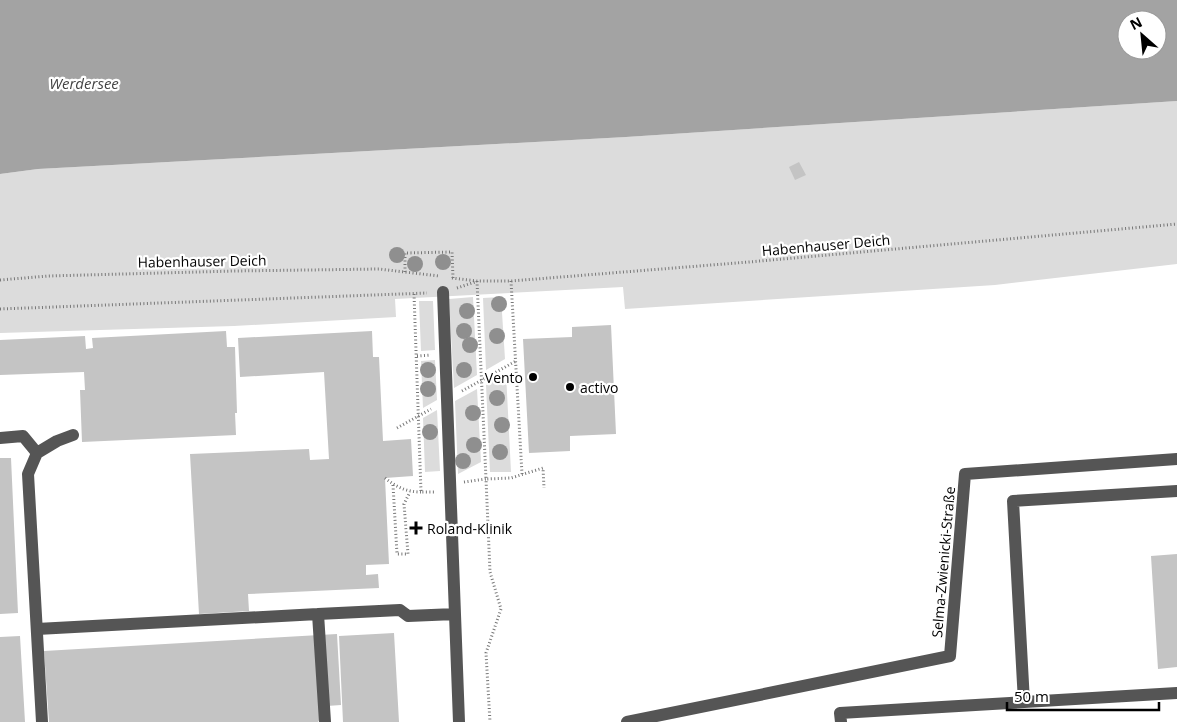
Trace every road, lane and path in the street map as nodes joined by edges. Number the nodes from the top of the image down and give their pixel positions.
1 (1177, 224) edge
2 (453, 278) dead end
3 (0, 280) edge
4 (511, 280) junction
5 (443, 292) joint
6 (414, 294) junction
7 (0, 309) edge
8 (73, 435) dead end
9 (0, 438) edge
10 (37, 453) junction
11 (1177, 459) edge
12 (522, 474) junction
13 (385, 478) dead end
14 (486, 478) junction
15 (450, 484) junction
16 (393, 485) junction
17 (544, 488) dead end
18 (1177, 491) edge
19 (410, 492) junction
20 (421, 492) junction
21 (318, 614) junction
22 (455, 614) junction
23 (37, 629) junction
24 (1177, 693) edge
25 (1024, 702) junction
26 (42, 722) edge
27 (325, 722) edge
28 (460, 722) edge
29 (490, 722) edge
30 (627, 722) edge
31 (842, 722) edge

1 - 4 path, Habenhauser Deich
2 - 3 path, Habenhauser Deich
4 - 12 path
4 - 14 path, Habenhauser Deich
5 - 6 path
5 - 15 street
6 - 7 path
6 - 20 path
8 - 10 street
9 - 10 street
10 - 23 street
11 - 30 street, Selma-Zwienicki-Straße
12 - 14 path
12 - 17 path
13 - 16 path
14 - 15 path
14 - 29 path
15 - 20 path
15 - 22 street
16 - 19 path
16 - 19 path
18 - 25 street
19 - 20 path
21 - 22 street
21 - 23 street
21 - 27 street
22 - 28 street
23 - 26 street
24 - 25 street
25 - 31 street

